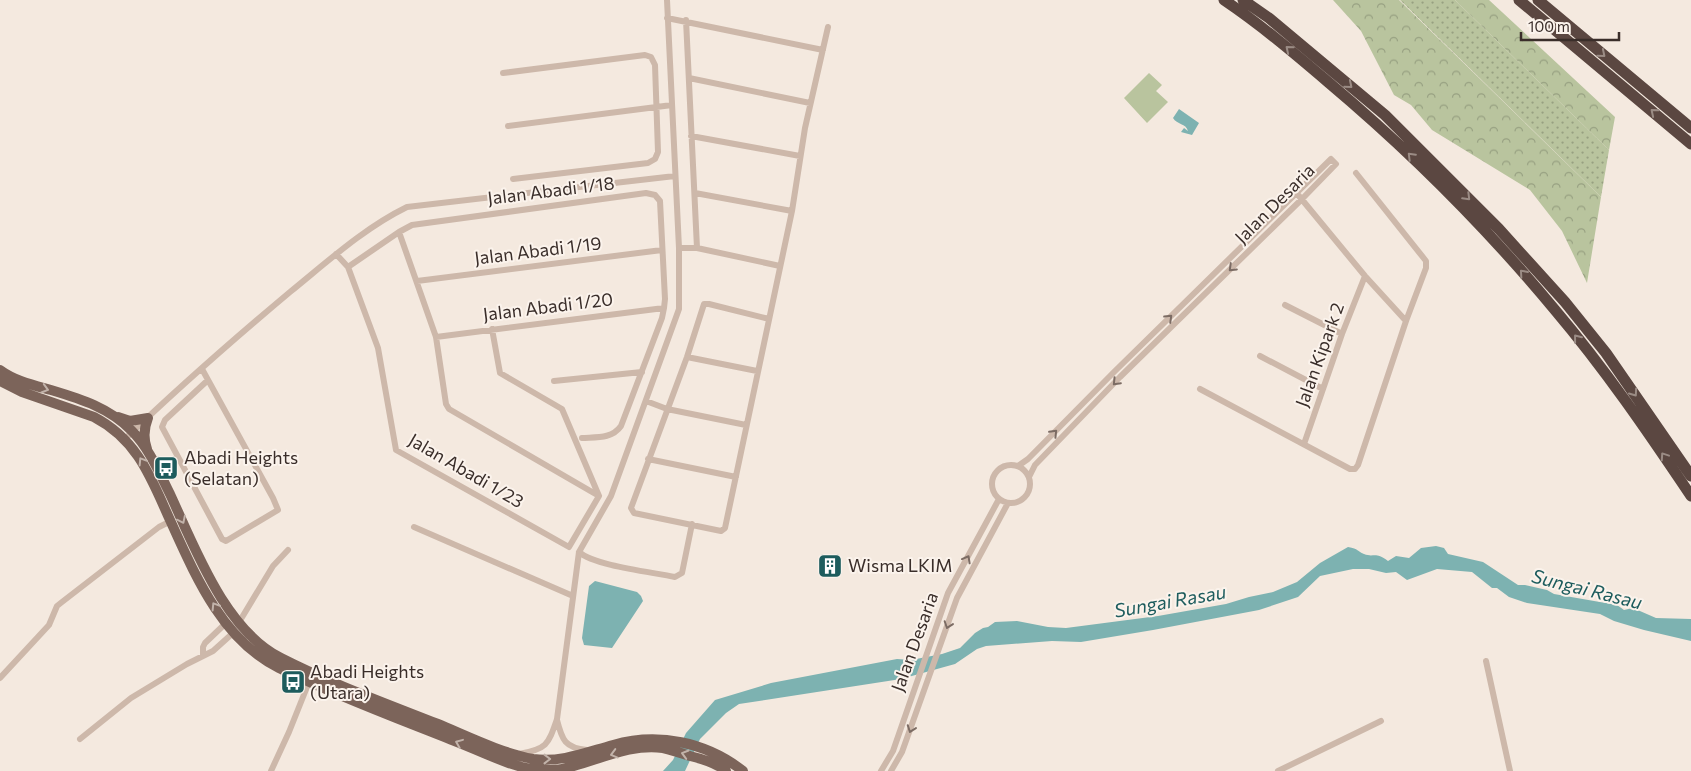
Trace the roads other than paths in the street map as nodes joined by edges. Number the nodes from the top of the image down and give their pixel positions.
1 (667, 0) edge
2 (1224, 0) edge
3 (1243, 0) edge
4 (1519, 0) edge
5 (1538, 0) edge
6 (668, 18) junction
7 (686, 20) junction
8 (828, 27) dead end
9 (823, 50) junction
10 (503, 73) dead end
11 (689, 78) junction
12 (810, 103) junction
13 (672, 105) junction
14 (656, 107) junction
15 (508, 126) dead end
16 (1691, 128) edge
17 (691, 136) junction
18 (1691, 144) edge
19 (800, 156) junction
20 (1356, 173) dead end
21 (674, 176) junction
22 (513, 179) dead end
23 (695, 193) junction
24 (1297, 193) junction
25 (1302, 199) junction
26 (792, 212) junction
27 (399, 232) junction
28 (679, 248) junction
29 (697, 248) junction
30 (662, 250) junction
31 (336, 254) junction
32 (780, 266) junction
33 (348, 267) junction
34 (1365, 276) junction
35 (417, 281) junction
36 (1285, 305) dead end
37 (664, 308) junction
38 (769, 319) junction
39 (1406, 321) junction
40 (492, 329) junction
41 (1342, 334) junction
42 (436, 337) junction
43 (687, 356) junction
44 (1260, 356) dead end
45 (202, 369) junction
46 (0, 370) edge
47 (757, 371) junction
48 (642, 372) junction
49 (0, 380) edge
50 (208, 380) junction
51 (554, 382) dead end
52 (1200, 389) dead end
53 (1323, 389) junction
54 (646, 401) junction
55 (667, 410) junction
56 (112, 414) junction
57 (148, 418) junction
58 (746, 425) junction
59 (129, 435) junction
60 (582, 438) dead end
61 (1304, 444) junction
62 (149, 454) junction
63 (648, 459) junction
64 (1018, 466) junction
65 (1691, 476) edge
66 (736, 477) junction
67 (1029, 477) junction
68 (599, 496) junction
69 (1691, 496) edge
70 (999, 499) junction
71 (1008, 503) junction
72 (171, 522) junction
73 (692, 524) junction
74 (414, 527) dead end
75 (288, 550) dead end
76 (579, 552) junction
77 (573, 596) junction
78 (226, 623) junction
79 (236, 628) junction
80 (203, 655) junction
81 (1486, 661) dead end
82 (0, 678) edge
83 (309, 682) junction
84 (557, 719) junction
85 (1380, 721) dead end
86 (80, 739) dead end
87 (664, 743) junction
88 (595, 750) junction
89 (516, 754) junction
90 (709, 756) junction
91 (271, 771) edge
92 (726, 771) edge
93 (743, 771) edge
94 (881, 771) edge
95 (891, 771) edge
96 (1278, 771) edge
97 (1510, 771) edge

1 - 6 street
69 -> 2 highway
3 -> 65 highway
18 -> 4 highway
5 -> 16 highway
6 - 7 street
6 - 13 street
7 - 9 street
7 - 11 street
8 - 9 street
9 - 12 street
10 - 14 street
11 - 12 street
11 - 17 street
12 - 19 street
13 - 14 street
13 - 21 street
14 - 15 street
14 - 22 street
17 - 19 street
17 - 23 street
19 - 26 street
20 - 39 street
21 - 28 street
21 - 31 street
23 - 26 street
23 - 29 street
24 - 25 street
24 - 25 street, Jalan Desaria
64 -> 24 street, Jalan Desaria
25 - 34 street
25 -> 67 street, Jalan Desaria
26 - 32 street
27 - 30 street, Jalan Abadi 1/18
27 - 33 street, Jalan Abadi 1/18
27 - 35 street
28 - 29 street
28 - 54 street
29 - 32 street
30 - 35 street, Jalan Abadi 1/19
30 - 37 street, Jalan Abadi 1/18
31 - 33 street, Jalan Abadi 1/23
31 - 45 street
32 - 38 street
33 - 68 street, Jalan Abadi 1/23
34 - 39 street
34 - 41 street, Jalan Kipark 2
35 - 42 street
36 - 41 street
37 - 40 street, Jalan Abadi 1/20
37 - 48 street, Jalan Abadi 1/18
38 - 43 street
38 - 47 street
39 - 61 street
40 - 42 street, Jalan Abadi 1/20
40 - 68 street
41 - 53 street, Jalan Kipark 2
42 - 68 street
43 - 47 street
43 - 55 street
44 - 53 street
45 - 50 street
45 - 57 street
46 -> 56 main road
47 - 58 street
48 - 51 street
48 - 60 street, Jalan Abadi 1/18
49 - 59 main road
50 - 50 street
52 - 61 street
53 - 61 street, Jalan Kipark 2
54 - 55 street
54 - 76 street
55 - 58 street
55 - 63 street
56 - 57 main road
56 - 59 main road
57 - 59 street
57 - 62 main road
58 - 66 street
59 - 62 main road
72 -> 59 main road
62 -> 79 main road
63 - 66 street
63 - 73 street
64 - 67 street
64 - 70 street, Jalan Desaria
66 - 73 street
67 - 71 street, Jalan Desaria
70 - 71 street
94 -> 70 street, Jalan Desaria
71 -> 95 street, Jalan Desaria
78 -> 72 main road
72 - 82 street
73 - 76 street
74 - 77 street
75 - 79 street
76 - 77 street
77 - 84 street
78 - 79 main road
78 - 80 street
79 - 80 street
79 - 83 main road
79 - 89 main road
80 - 86 street
81 - 97 street
87 -> 83 main road
83 - 91 street
84 - 88 street
84 - 89 street
85 - 96 street
87 - 88 main road
87 - 90 main road
89 -> 88 main road
90 - 92 main road
90 - 93 main road

